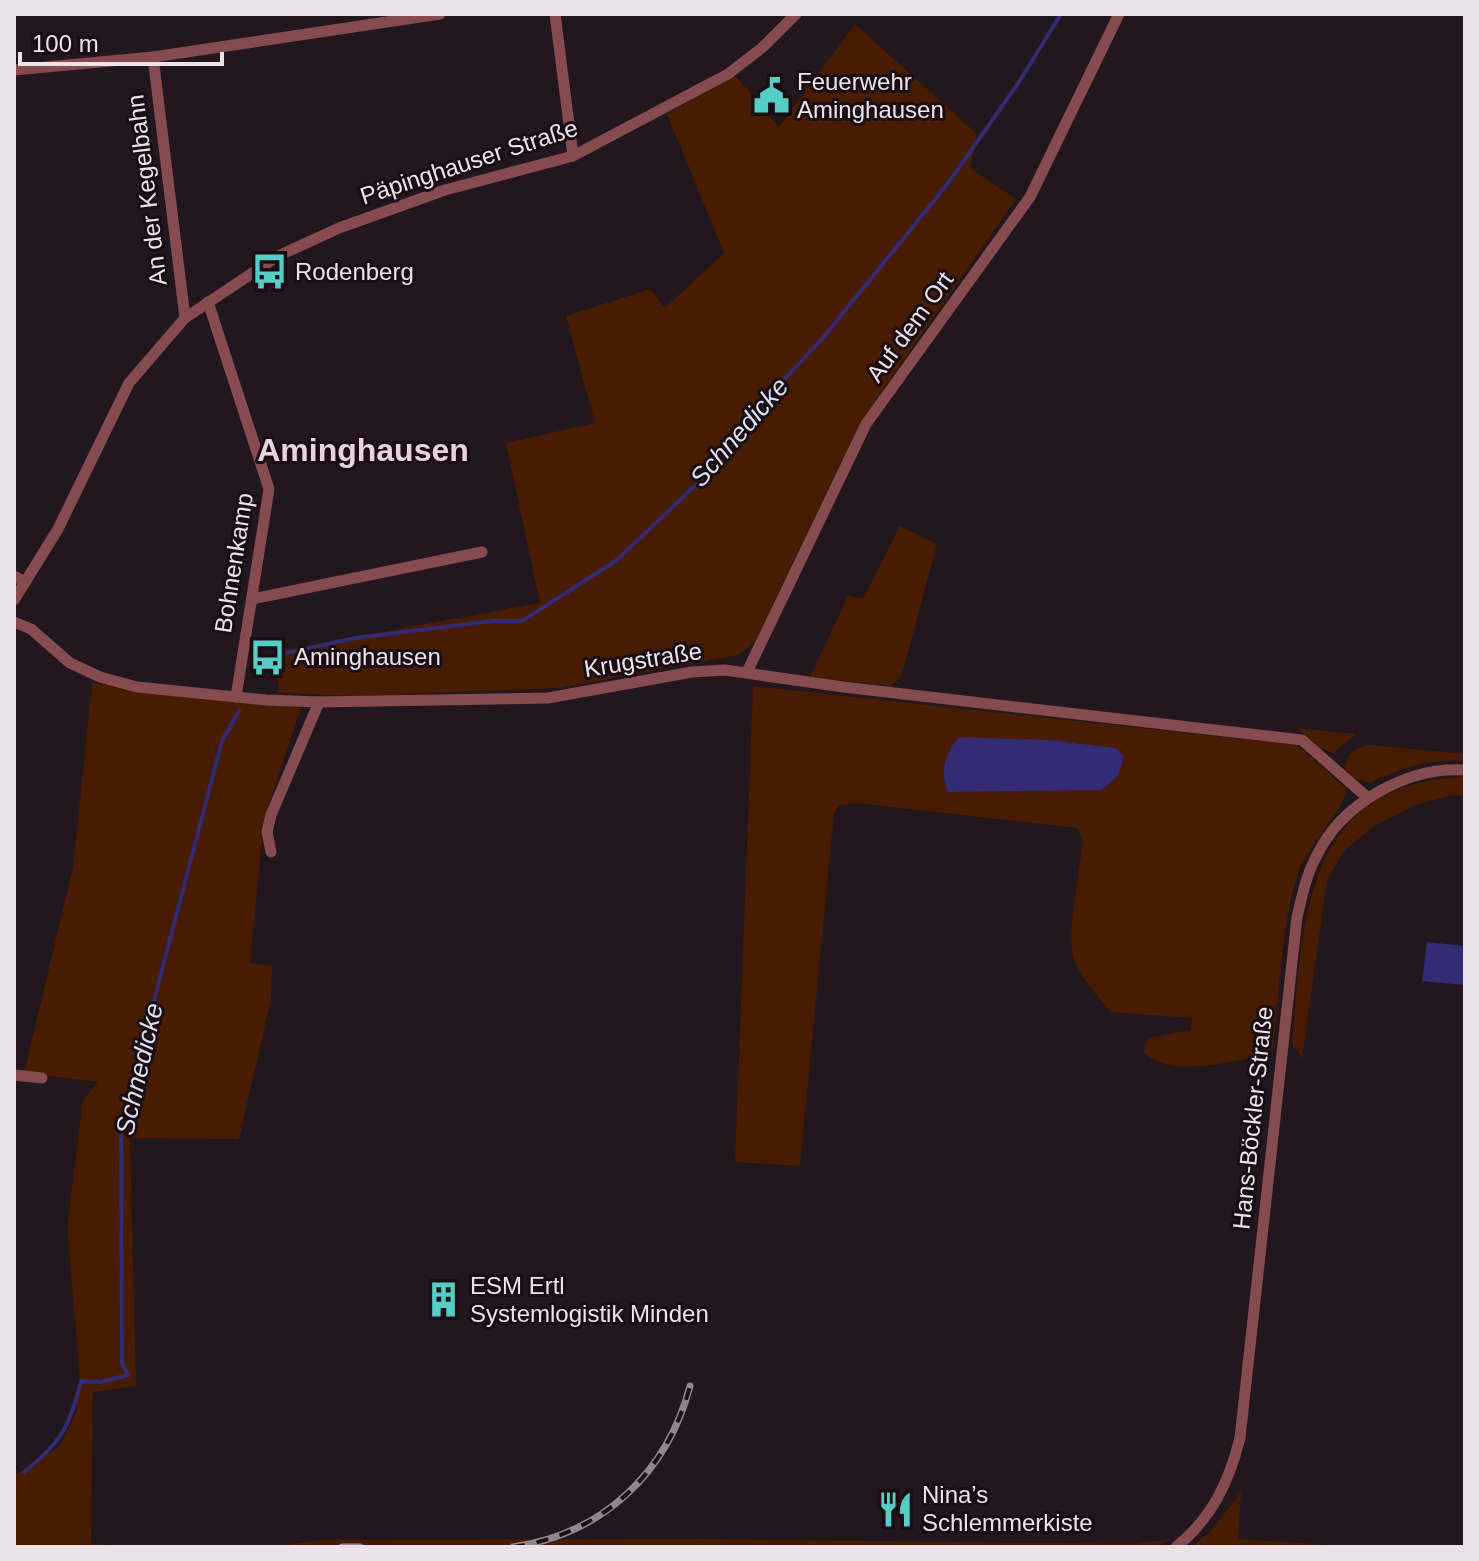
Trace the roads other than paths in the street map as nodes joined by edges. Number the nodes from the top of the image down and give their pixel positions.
1 (440, 14) edge
2 (555, 14) edge
3 (796, 14) edge
4 (1119, 14) edge
5 (153, 57) junction
6 (14, 70) edge
7 (573, 156) junction
8 (208, 302) junction
9 (185, 318) junction
10 (482, 552) dead end
11 (19, 579) edge
12 (252, 599) junction
13 (14, 600) edge
14 (14, 622) edge
15 (747, 672) junction
16 (236, 697) junction
17 (319, 702) junction
18 (1465, 770) edge
19 (1368, 798) junction
20 (271, 852) dead end
21 (14, 1075) edge
22 (42, 1078) dead end
23 (1176, 1547) edge

1 - 5 street
2 - 7 street
3 - 7 street, Päpinghauser Straße
4 - 15 street, Auf dem Ort
5 - 6 street
5 - 9 street, An der Kegelbahn
7 - 8 street, Päpinghauser Straße
8 - 9 street, Päpinghauser Straße
8 - 12 street, Bohnenkamp
9 - 11 street, Päpinghauser Straße
10 - 12 street
11 - 13 street, Päpinghauser Straße
12 - 16 street, Bohnenkamp
14 - 16 street, Krugstraße
15 - 17 street, Krugstraße
15 - 19 street, Krugstraße
16 - 17 street, Krugstraße
17 - 20 street
18 - 19 street, Hans-Böckler-Straße
19 - 23 street, Hans-Böckler-Straße
21 - 22 street

